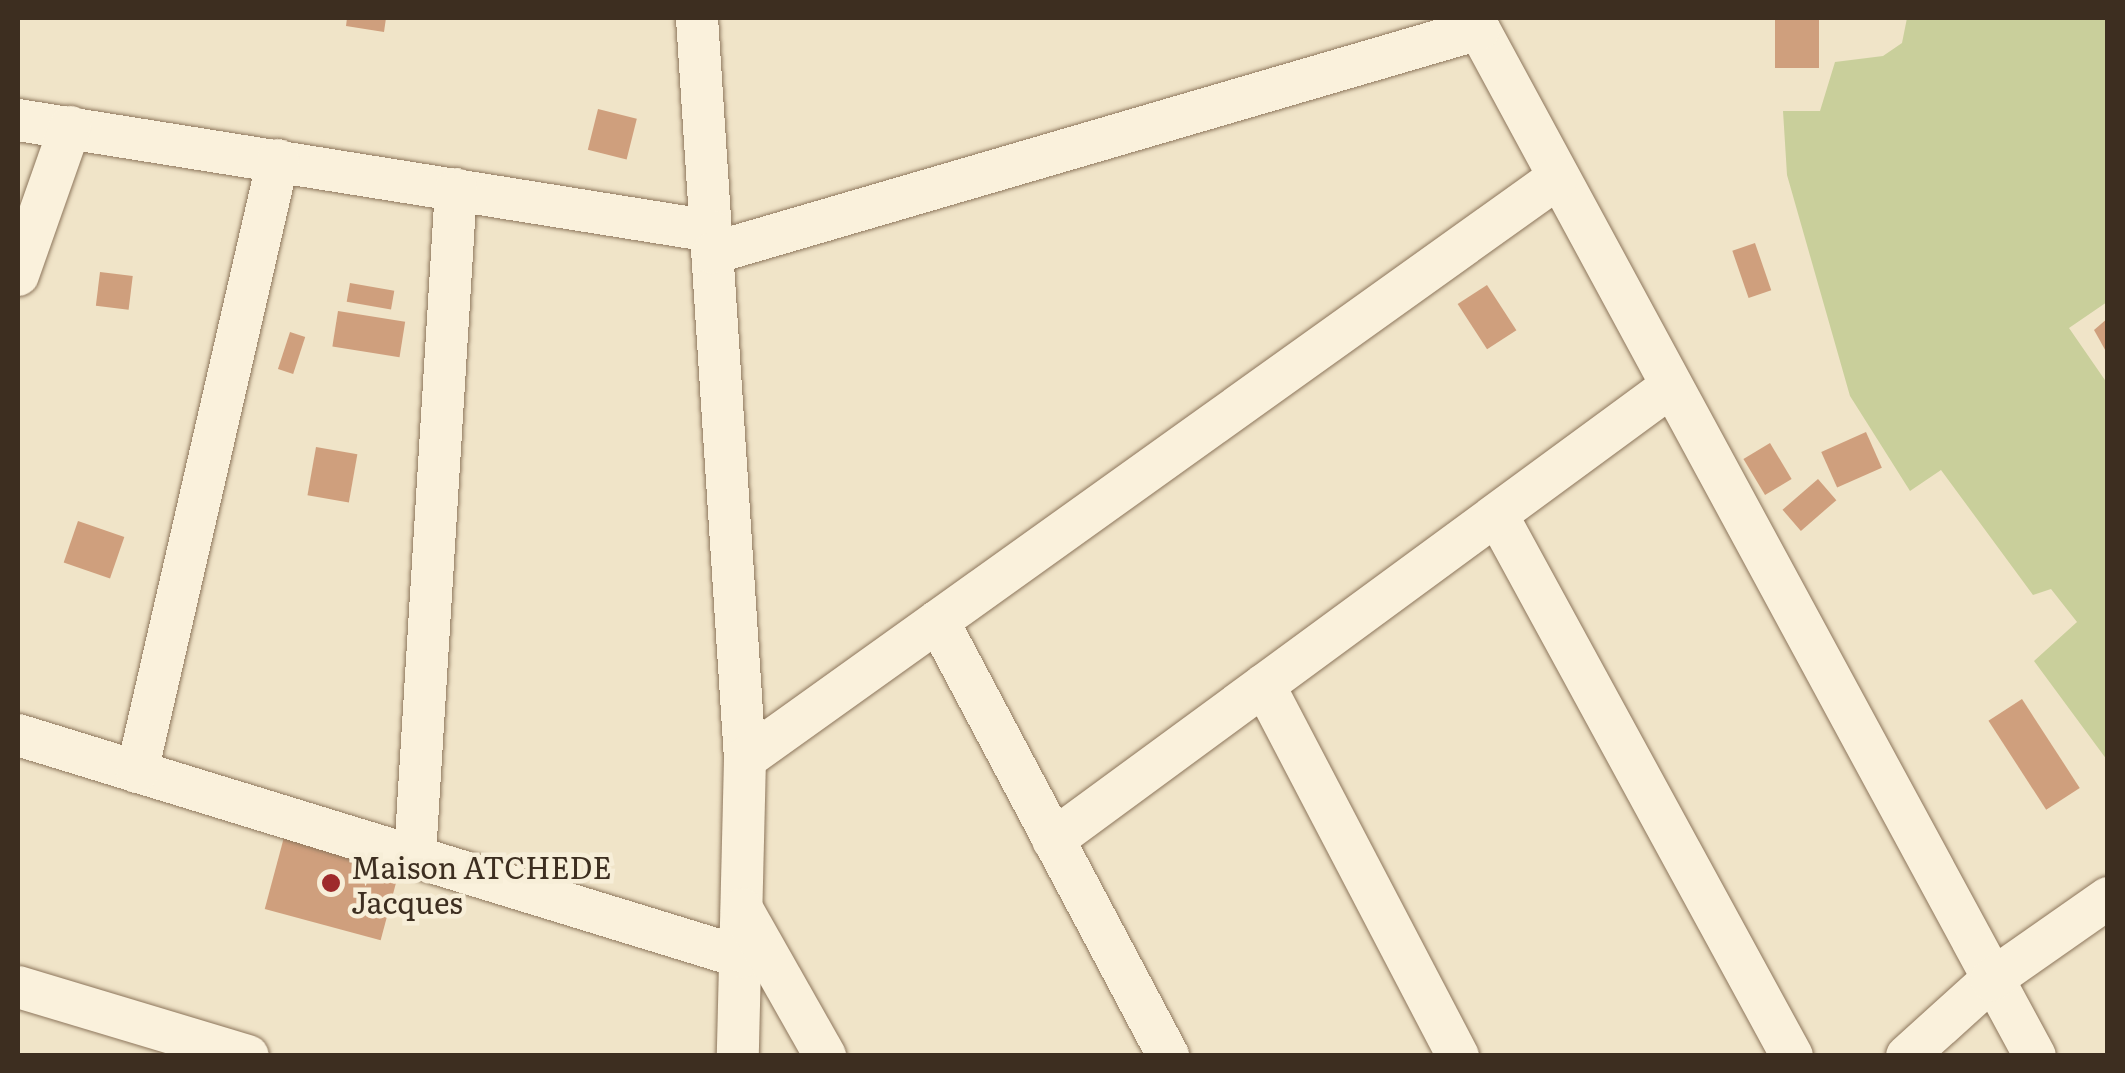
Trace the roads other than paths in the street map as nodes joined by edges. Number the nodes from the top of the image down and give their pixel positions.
1 (697, 18) edge
2 (1476, 23) edge
3 (18, 120) edge
4 (70, 127) junction
5 (278, 160) junction
6 (1556, 179) junction
7 (456, 189) junction
8 (712, 242) junction
9 (18, 275) edge
10 (1670, 387) junction
11 (1496, 515) junction
12 (938, 622) junction
13 (1264, 686) junction
14 (18, 736) edge
15 (744, 759) junction
16 (137, 772) junction
17 (1054, 840) junction
18 (415, 855) junction
19 (2108, 898) edge
20 (742, 908) junction
21 (741, 957) junction
22 (1992, 980) junction
23 (18, 986) edge
24 (248, 1056) edge
25 (738, 1056) edge
26 (824, 1056) edge
27 (1168, 1056) edge
28 (1458, 1056) edge
29 (1792, 1056) edge
30 (1907, 1056) edge
31 (2035, 1056) edge

1 - 8 street
2 - 6 street
2 - 8 street
3 - 4 street
4 - 5 street
4 - 9 street
5 - 7 street
5 - 16 street
6 - 10 street
6 - 12 street
7 - 8 street
7 - 18 street
8 - 15 street
10 - 11 street
10 - 22 street
11 - 13 street
11 - 29 street
12 - 15 street
12 - 17 street
13 - 17 street
13 - 28 street
14 - 16 street
15 - 20 street
16 - 18 street
17 - 27 street
18 - 21 street
19 - 22 street
20 - 21 street
20 - 26 street
21 - 25 street
22 - 30 street
22 - 31 street
23 - 24 street

